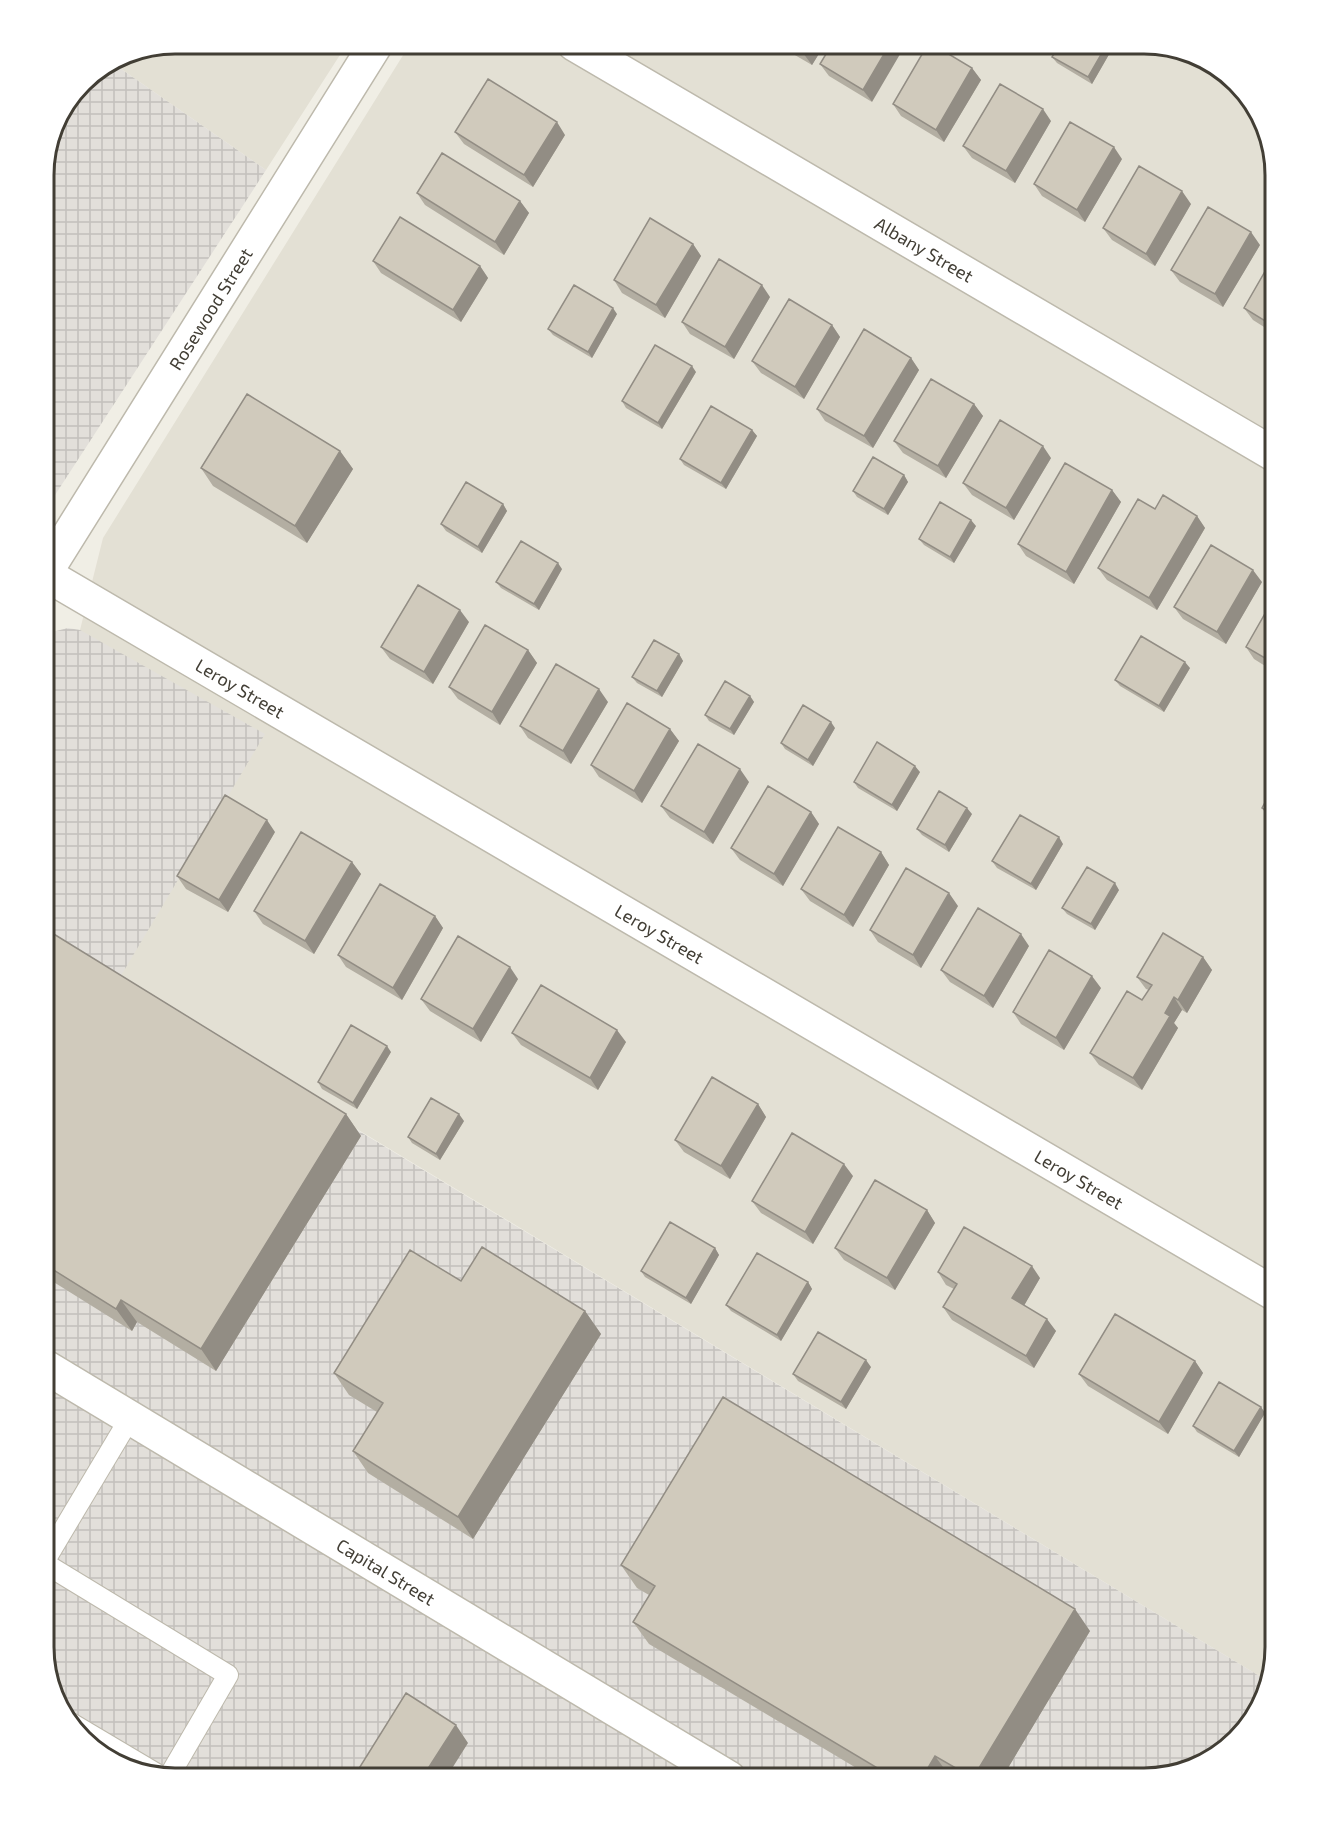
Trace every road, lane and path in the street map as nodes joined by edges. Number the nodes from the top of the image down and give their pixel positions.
1 (370, 54) edge
2 (591, 54) edge
3 (1265, 449) edge
4 (54, 558) edge
5 (54, 580) edge
6 (1265, 1288) edge
7 (54, 1372) edge
8 (130, 1418) junction
9 (54, 1546) edge
10 (54, 1569) edge
11 (93, 1736) edge
12 (137, 1762) edge
13 (174, 1768) edge
14 (712, 1768) edge

1 - 4 street, Rosewood Street
2 - 3 street, Albany Street
5 - 6 street, Leroy Street
7 - 8 street, Capital Street
8 - 9 lane
8 - 14 street, Capital Street
10 - 13 lane
11 - 12 lane

